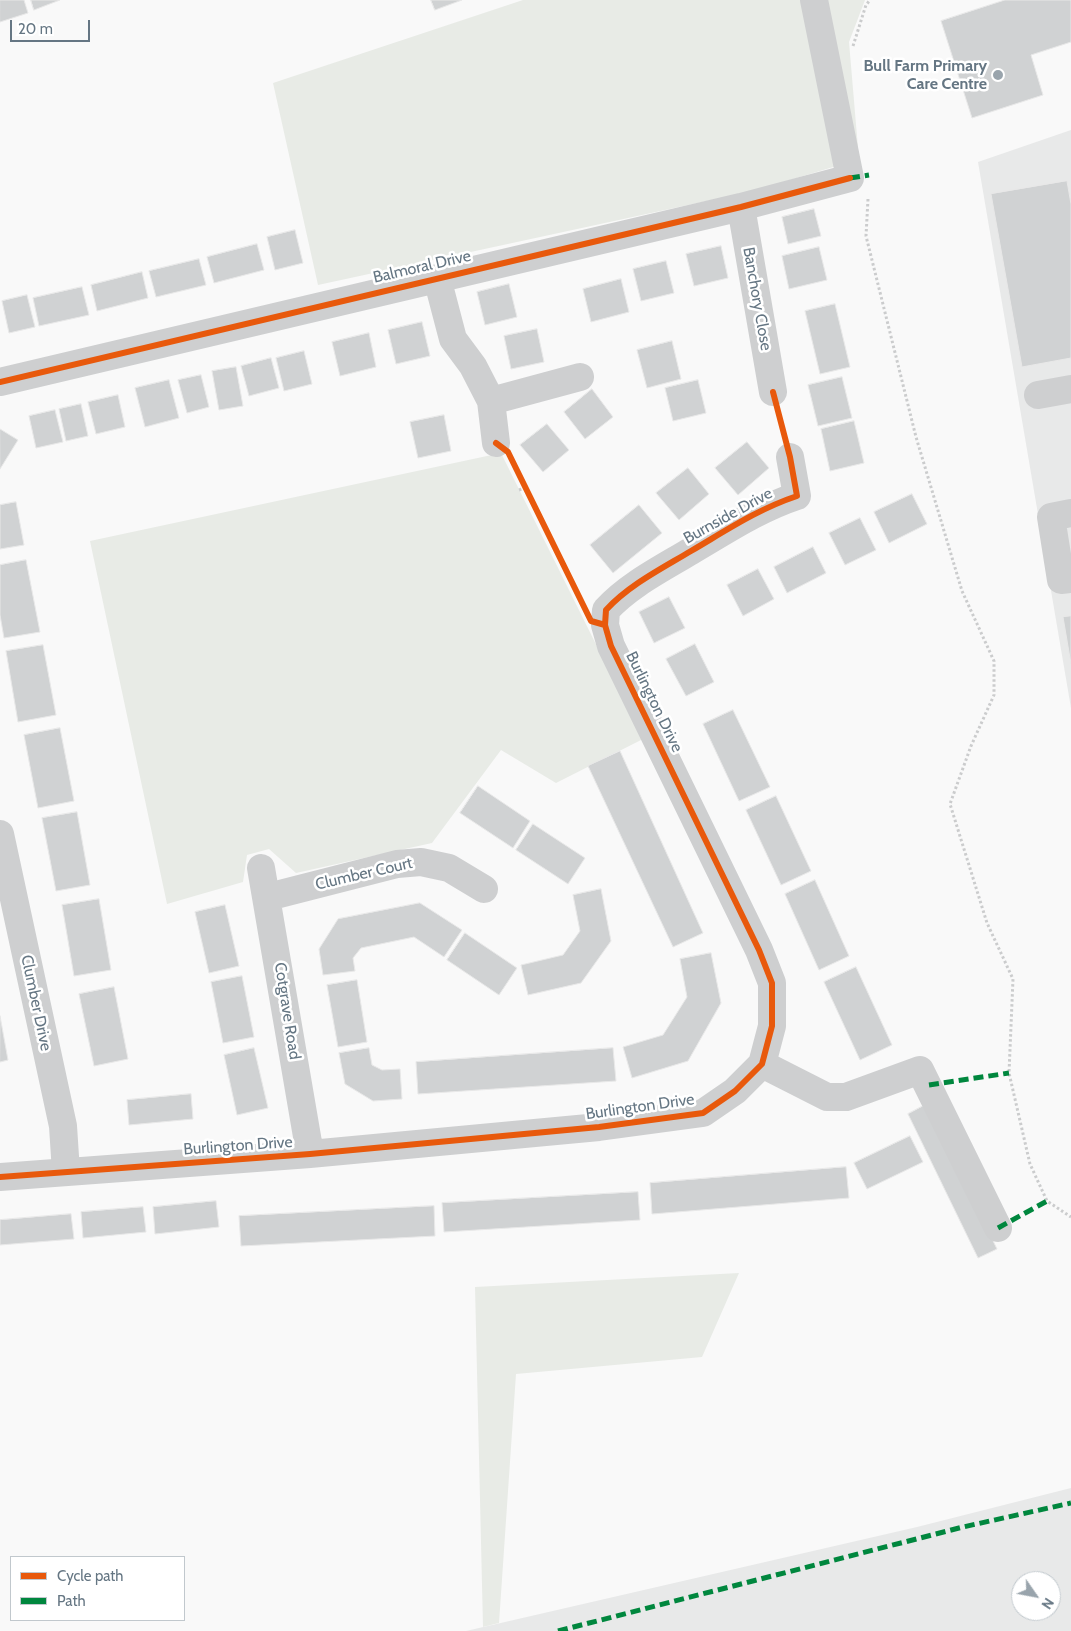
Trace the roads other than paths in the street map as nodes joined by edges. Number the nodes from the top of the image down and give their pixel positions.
1 (814, 0) edge
2 (741, 207) junction
3 (437, 278) junction
4 (580, 377) dead end
5 (0, 382) edge
6 (1071, 388) edge
7 (773, 392) dead end
8 (1038, 394) dead end
9 (491, 401) junction
10 (496, 443) dead end
11 (790, 457) dead end
12 (1071, 513) edge
13 (1071, 579) edge
14 (639, 583) joint
15 (0, 834) edge
16 (261, 868) dead end
17 (484, 889) dead end
18 (268, 897) junction
19 (762, 1064) junction
20 (310, 1154) junction
21 (66, 1172) junction
22 (0, 1177) edge
23 (998, 1228) dead end

1 - 2 street, Balmoral Drive
2 - 3 street, Balmoral Drive
2 - 7 street, Banchory Close
3 - 5 street, Balmoral Drive
3 - 9 street
4 - 9 street
6 - 8 street
9 - 10 street
11 - 14 street, Burnside Drive
12 - 13 street
14 - 19 street, Burlington Drive
15 - 21 street, Clumber Drive
16 - 18 street, Cotgrave Road
17 - 18 street, Clumber Court
18 - 20 street, Cotgrave Road
19 - 20 street, Burlington Drive
19 - 23 street
20 - 21 street, Burlington Drive
21 - 22 street, Burlington Drive

